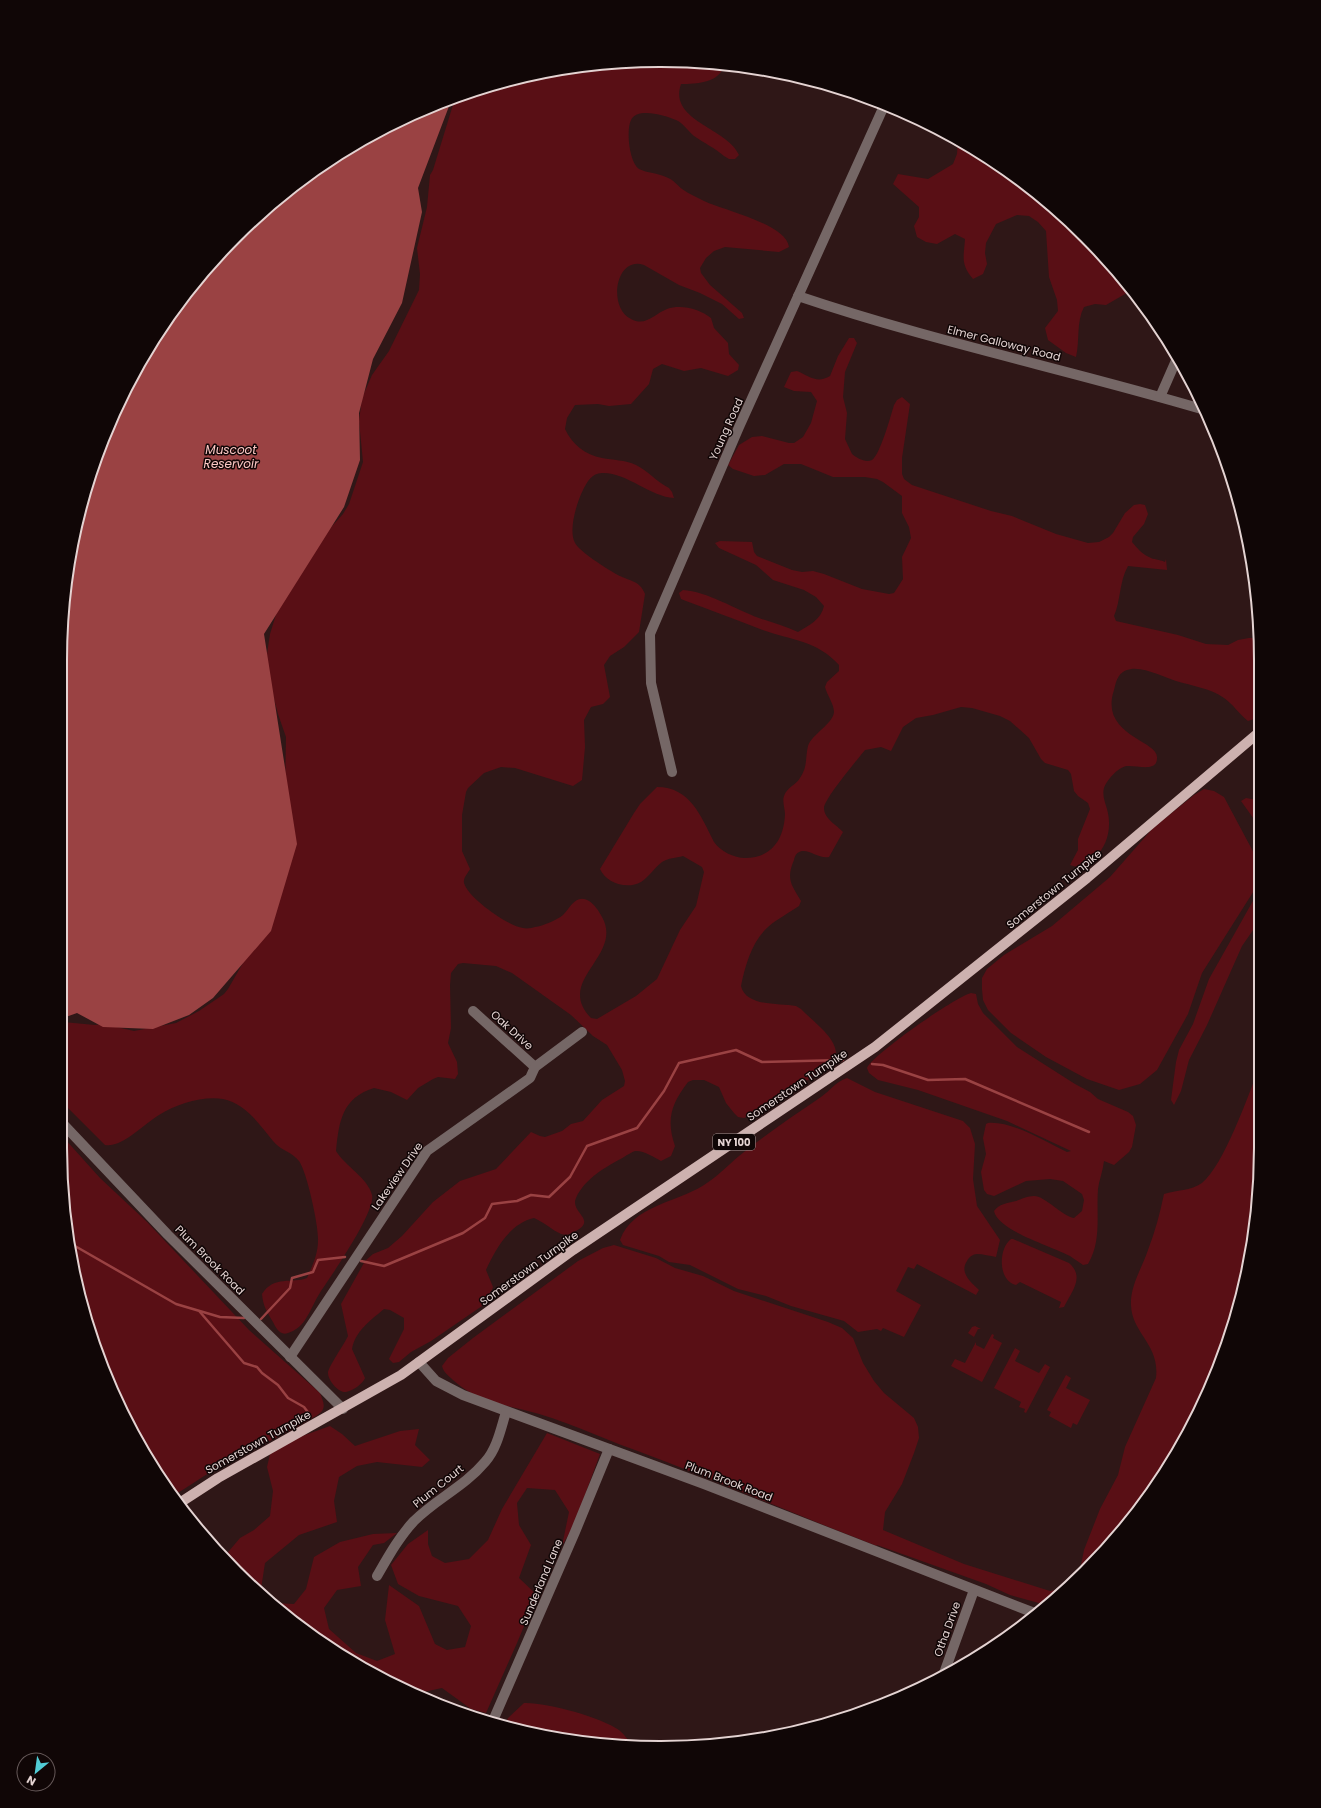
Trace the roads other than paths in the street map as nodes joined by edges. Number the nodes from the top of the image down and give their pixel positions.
1 (882, 110) edge
2 (798, 296) junction
3 (1174, 364) edge
4 (1160, 397) junction
5 (1197, 408) edge
6 (1254, 737) edge
7 (672, 772) dead end
8 (473, 1011) dead end
9 (582, 1032) dead end
10 (535, 1068) junction
11 (67, 1128) edge
12 (290, 1357) junction
13 (419, 1362) junction
14 (343, 1408) junction
15 (506, 1412) junction
16 (609, 1449) junction
17 (184, 1500) edge
18 (377, 1576) dead end
19 (974, 1590) junction
20 (1030, 1611) edge
21 (946, 1667) edge
22 (495, 1717) edge

1 - 2 street, Young Road
2 - 4 street, Elmer Galloway Road
2 - 7 street, Young Road
3 - 4 street
4 - 5 street, Elmer Galloway Road
6 - 13 main road, Somerstown Turnpike / NY 100
8 - 10 street, Oak Drive
9 - 10 street, Lakeview Drive
10 - 12 street, Lakeview Drive
11 - 12 street, Plum Brook Road
12 - 14 street, Plum Brook Road
13 - 14 main road, Somerstown Turnpike / NY 100
13 - 15 street, Plum Brook Road
14 - 17 main road, Somerstown Turnpike / NY 100
15 - 16 street, Plum Brook Road
15 - 18 street, Plum Court
16 - 19 street, Plum Brook Road
16 - 22 street, Sunderland Lane
19 - 20 street, Plum Brook Road
19 - 21 street, Otha Drive

